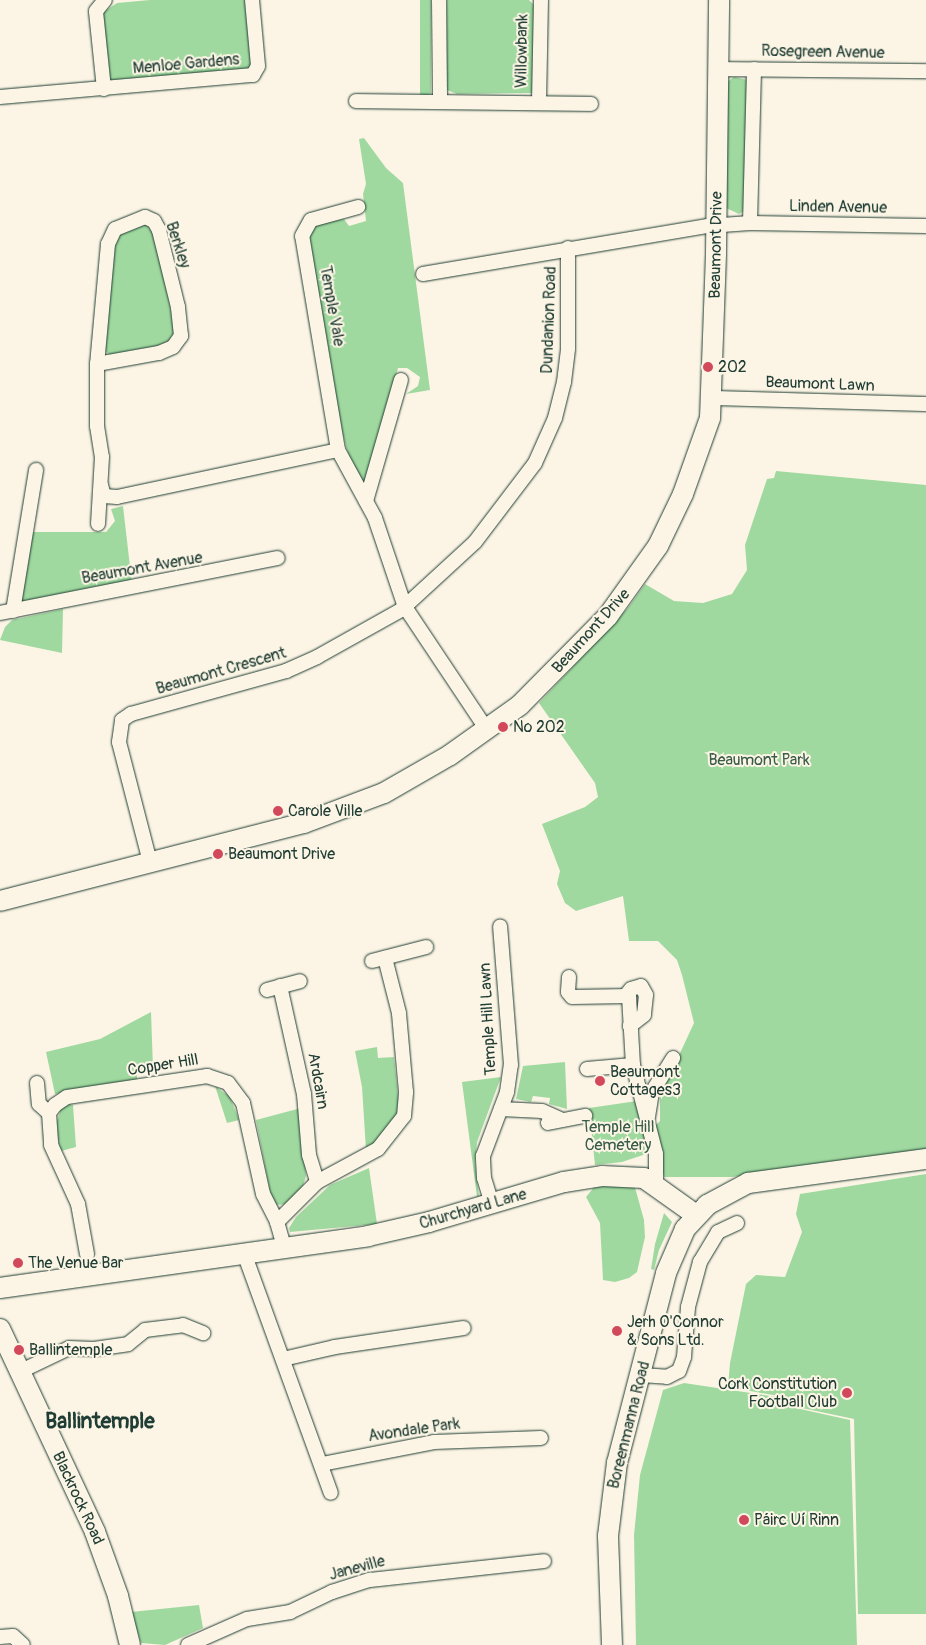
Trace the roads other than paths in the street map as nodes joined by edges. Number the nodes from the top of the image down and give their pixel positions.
1 (105, 0) edge
2 (252, 0) edge
3 (439, 0) edge
4 (541, 0) edge
5 (719, 0) edge
6 (719, 69) junction
7 (754, 69) junction
8 (926, 71) edge
9 (104, 89) junction
10 (0, 97) edge
11 (440, 100) junction
12 (356, 101) dead end
13 (539, 103) junction
14 (591, 104) dead end
15 (358, 207) dead end
16 (750, 223) junction
17 (716, 226) junction
18 (926, 226) edge
19 (568, 248) junction
20 (423, 274) dead end
21 (97, 364) junction
22 (402, 380) dead end
23 (713, 398) junction
24 (926, 404) edge
25 (338, 450) junction
26 (36, 470) dead end
27 (101, 485) junction
28 (366, 501) junction
29 (98, 524) dead end
30 (278, 558) dead end
31 (405, 606) junction
32 (6, 612) edge
33 (487, 730) junction
34 (150, 862) junction
35 (0, 902) edge
36 (500, 926) dead end
37 (426, 947) dead end
38 (569, 977) dead end
39 (300, 981) dead end
40 (673, 1058) dead end
41 (633, 1065) junction
42 (587, 1069) dead end
43 (37, 1083) dead end
44 (501, 1109) junction
45 (49, 1113) junction
46 (585, 1116) dead end
47 (562, 1120) junction
48 (648, 1120) junction
49 (548, 1123) dead end
50 (926, 1160) edge
51 (317, 1182) junction
52 (656, 1185) junction
53 (492, 1204) junction
54 (696, 1215) junction
55 (277, 1222) junction
56 (737, 1223) dead end
57 (284, 1247) junction
58 (244, 1252) junction
59 (87, 1254) dead end
60 (0, 1288) edge
61 (464, 1328) dead end
62 (0, 1330) edge
63 (203, 1333) dead end
64 (283, 1359) junction
65 (19, 1372) junction
66 (641, 1375) junction
67 (542, 1438) dead end
68 (322, 1464) junction
69 (331, 1493) dead end
70 (544, 1561) dead end
71 (0, 1637) edge
72 (23, 1645) edge
73 (130, 1645) edge
74 (188, 1645) edge
75 (612, 1645) edge

1 - 9 street
2 - 9 street, Menloe Gardens
3 - 11 street
4 - 13 street, Willowbank
5 - 6 street, Beaumont Drive
6 - 7 street, Rosegreen Avenue
6 - 17 street, Beaumont Drive
7 - 8 street, Rosegreen Avenue
7 - 16 street
9 - 10 street, Menloe Gardens
11 - 12 street, Willowbank
11 - 13 street, Willowbank
13 - 14 street, Willowbank
15 - 25 street, Temple Vale
16 - 17 street, Linden Avenue
16 - 18 street, Linden Avenue
17 - 19 street, Linden Avenue
17 - 23 street, Beaumont Drive
19 - 20 street, Linden Avenue
19 - 31 street, Dundanion Road
21 - 21 street, Berkley
21 - 27 street, Berkley
22 - 28 street
23 - 24 street, Beaumont Lawn
23 - 33 street, Beaumont Drive
25 - 27 street
25 - 28 street, Temple Vale
26 - 32 street, Beaumont Avenue
27 - 29 street
28 - 31 street, Temple Vale
30 - 32 street, Beaumont Avenue
31 - 33 street
31 - 34 street, Beaumont Crescent
33 - 34 street, Beaumont Drive
34 - 35 street, Beaumont Drive
36 - 44 street, Temple Hill Lawn
37 - 51 street
38 - 41 street
39 - 51 street, Ardcairn
40 - 48 street
41 - 42 street
41 - 48 street
43 - 45 street
44 - 47 street
44 - 53 street, Temple Hill Lawn
45 - 55 street, Copper Hill
45 - 59 street
46 - 47 street
47 - 49 street
48 - 52 street
50 - 54 street
51 - 55 street
52 - 53 street, Churchyard Lane
52 - 54 street, Churchyard Lane
53 - 57 street, Churchyard Lane
54 - 66 street, Boreenmanna Road
55 - 57 street, Copper Hill
56 - 66 street
57 - 58 street, Churchyard Lane
58 - 60 street, Churchyard Lane
58 - 64 street
61 - 64 street
62 - 65 street, Blackrock Road
63 - 65 street
64 - 68 street
65 - 73 street, Blackrock Road
66 - 75 street, Boreenmanna Road
67 - 68 street, Avondale Park
68 - 69 street
70 - 74 street, Janeville
71 - 72 street

